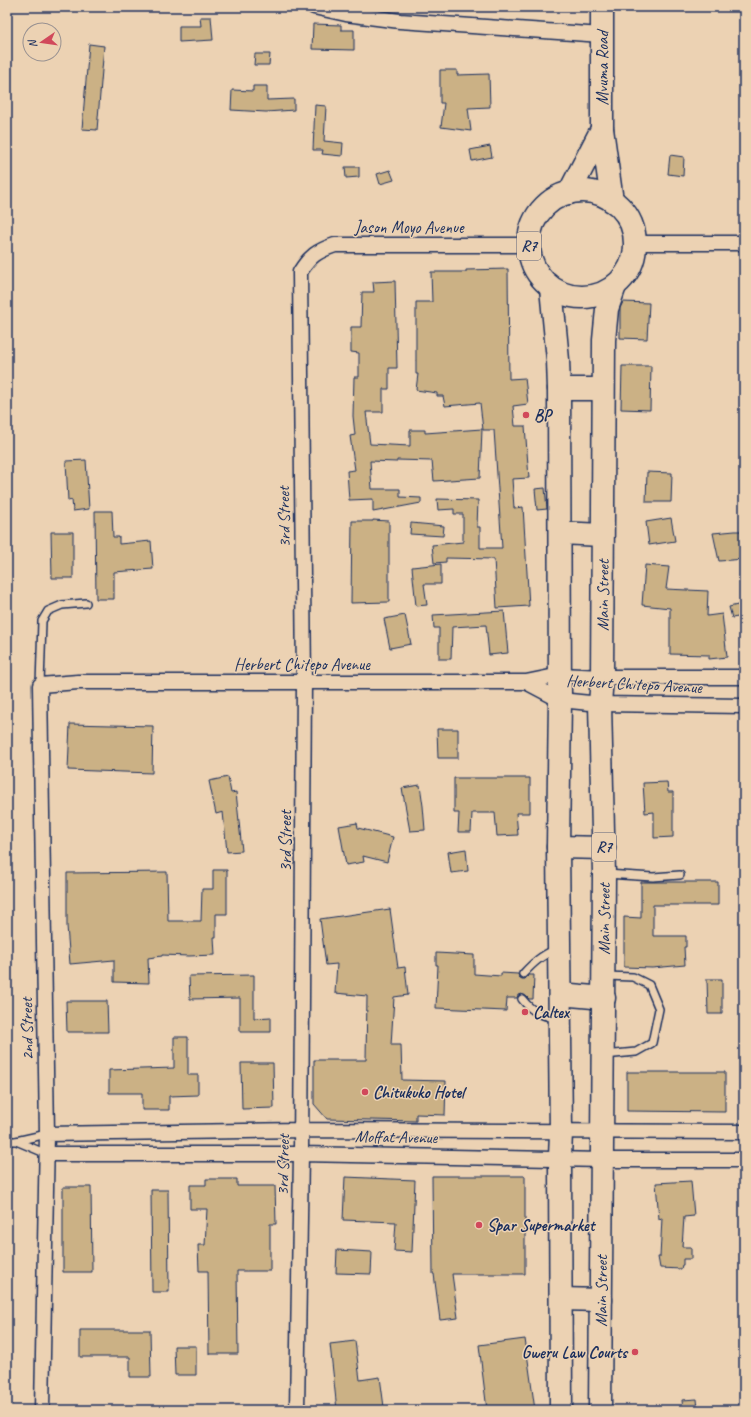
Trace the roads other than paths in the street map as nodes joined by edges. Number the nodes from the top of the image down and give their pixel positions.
1 (314, 7) edge
2 (380, 7) edge
3 (602, 7) edge
4 (345, 10) edge
5 (400, 21) junction
6 (602, 35) junction
7 (602, 129) junction
8 (569, 193) junction
9 (612, 201) junction
10 (744, 242) edge
11 (635, 243) junction
12 (529, 245) junction
13 (300, 272) joint
14 (615, 286) junction
15 (551, 288) junction
16 (559, 389) junction
17 (603, 389) junction
18 (560, 533) junction
19 (602, 535) junction
20 (86, 603) dead end
21 (560, 675) junction
22 (602, 677) junction
23 (744, 677) edge
24 (304, 682) junction
25 (526, 682) junction
26 (40, 685) junction
27 (560, 700) junction
28 (600, 704) junction
29 (744, 706) edge
30 (558, 847) junction
31 (604, 848) junction
32 (604, 874) junction
33 (680, 875) dead end
34 (560, 948) junction
35 (524, 974) dead end
36 (604, 976) junction
37 (560, 994) junction
38 (604, 998) junction
39 (522, 999) dead end
40 (559, 1020) junction
41 (603, 1055) junction
42 (301, 1130) junction
43 (562, 1132) junction
44 (603, 1132) junction
45 (744, 1132) edge
46 (47, 1134) junction
47 (7, 1141) edge
48 (16, 1141) junction
49 (47, 1154) junction
50 (301, 1154) junction
51 (560, 1158) junction
52 (603, 1160) junction
53 (744, 1160) edge
54 (561, 1299) junction
55 (601, 1300) junction
56 (42, 1410) edge
57 (296, 1410) edge
58 (561, 1410) edge
59 (600, 1410) edge

1 - 4 street
2 - 5 street
3 - 6 highway, Mvuma Road
4 - 5 street
5 - 6 street
6 - 7 highway, Mvuma Road
7 - 8 highway, Mvuma Road
7 - 9 highway, Mvuma Road
8 - 9 highway, Main Street / R7
8 - 12 highway, Main Street / R7
9 - 11 highway, Main Street / R7
10 - 11 street
11 - 14 highway, Main Street / R7
12 - 13 street, Jason Moyo Avenue
12 - 15 highway, Main Street / R7
13 - 24 street, 3rd Street
14 - 15 highway, Main Street / R7
14 - 17 highway, Main Street / R7
15 - 16 highway
16 - 17 highway
16 - 18 highway
17 - 19 highway, Main Street / R7
18 - 19 highway
18 - 21 highway
19 - 22 highway, Main Street / R7
20 - 26 lane
21 - 22 street, Herbert Chitepo Avenue
21 - 25 street, Herbert Chitepo Avenue
21 - 27 highway
22 - 23 street, Herbert Chitepo Avenue
22 - 28 highway, Main Street / R7
24 - 25 street, Herbert Chitepo Avenue
24 - 26 street, Herbert Chitepo Avenue
24 - 42 street, 3rd Street
25 - 27 street, Herbert Chitepo Avenue
26 - 46 street, 2nd Street
27 - 28 street, Herbert Chitepo Avenue
27 - 30 highway
28 - 29 street, Herbert Chitepo Avenue
28 - 31 highway, Main Street / R7
30 - 31 highway
30 - 34 highway
31 - 32 highway, Main Street / R7
32 - 33 lane
32 - 36 highway, Main Street / R7
34 - 35 lane
34 - 37 highway
36 - 38 highway, Main Street / R7
36 - 41 lane
37 - 38 highway
37 - 40 highway
38 - 41 highway, Main Street / R7
39 - 40 lane
40 - 43 highway
41 - 44 highway, Main Street / R7
42 - 43 street, Moffat Avenue
42 - 46 street, Moffat Avenue
42 - 50 street, 3rd Street
43 - 44 street, Moffat Avenue
43 - 51 highway
44 - 45 street, Moffat Avenue
44 - 52 highway, Main Street / R7
46 - 48 lane
46 - 49 street, 2nd Street
47 - 48 lane
48 - 49 lane
49 - 50 street, Moffat Avenue
49 - 56 street, 2nd Street
50 - 51 street, Moffat Avenue
50 - 57 street, 3rd Street
51 - 52 street, Moffat Avenue
51 - 54 highway
52 - 53 street, Moffat Avenue
52 - 55 highway, Main Street / R7
54 - 55 highway
54 - 58 highway
55 - 59 highway, Main Street / R7

